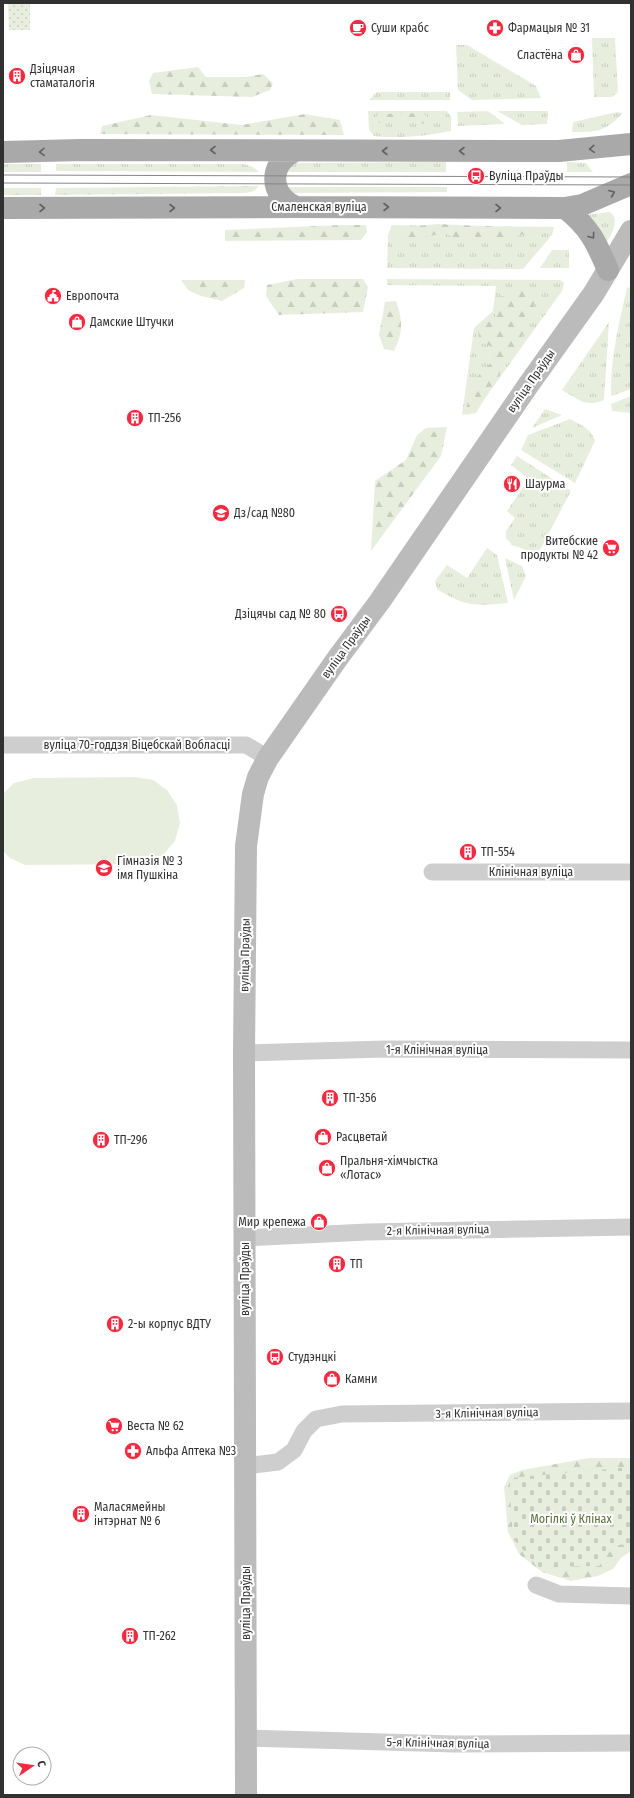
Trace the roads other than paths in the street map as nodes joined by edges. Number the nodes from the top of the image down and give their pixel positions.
1 (631, 144) edge
2 (247, 150) junction
3 (295, 151) junction
4 (3, 152) edge
5 (631, 184) edge
6 (245, 207) junction
7 (296, 207) junction
8 (3, 208) edge
9 (565, 208) junction
10 (631, 231) edge
11 (608, 270) junction
12 (3, 746) edge
13 (268, 758) junction
14 (432, 872) dead end
15 (631, 872) edge
16 (631, 1050) edge
17 (244, 1053) junction
18 (631, 1227) edge
19 (245, 1238) junction
20 (631, 1411) edge
21 (245, 1466) junction
22 (536, 1585) dead end
23 (631, 1596) edge
24 (246, 1738) junction
25 (631, 1743) edge
26 (246, 1795) edge

1 -> 3 main road
2 - 3 main road
2 -> 4 main road
2 - 6 main road
3 - 7 main road
9 -> 5 main road, Смаленская вуліца
6 - 7 main road, Смаленская вуліца
8 -> 6 main road, Смаленская вуліца
7 -> 9 main road, Смаленская вуліца
9 -> 11 main road
10 - 11 main road, вуліца Праўды
11 - 13 main road, вуліца Праўды
12 - 13 street, вуліца 70-годдзя Віцебскай Вобласці
13 - 17 main road, вуліца Праўды
14 - 15 street, Клінічная вуліца
16 - 17 street, 1-я Клінічная вуліца
17 - 19 main road, вуліца Праўды
18 - 19 street, 2-я Клінічная вуліца
19 - 21 main road, вуліца Праўды
20 - 21 street, 3-я Клінічная вуліца
21 - 24 main road, вуліца Праўды
22 - 23 street
24 - 25 street, 5-я Клінічная вуліца
24 - 26 main road, вуліца Праўды

